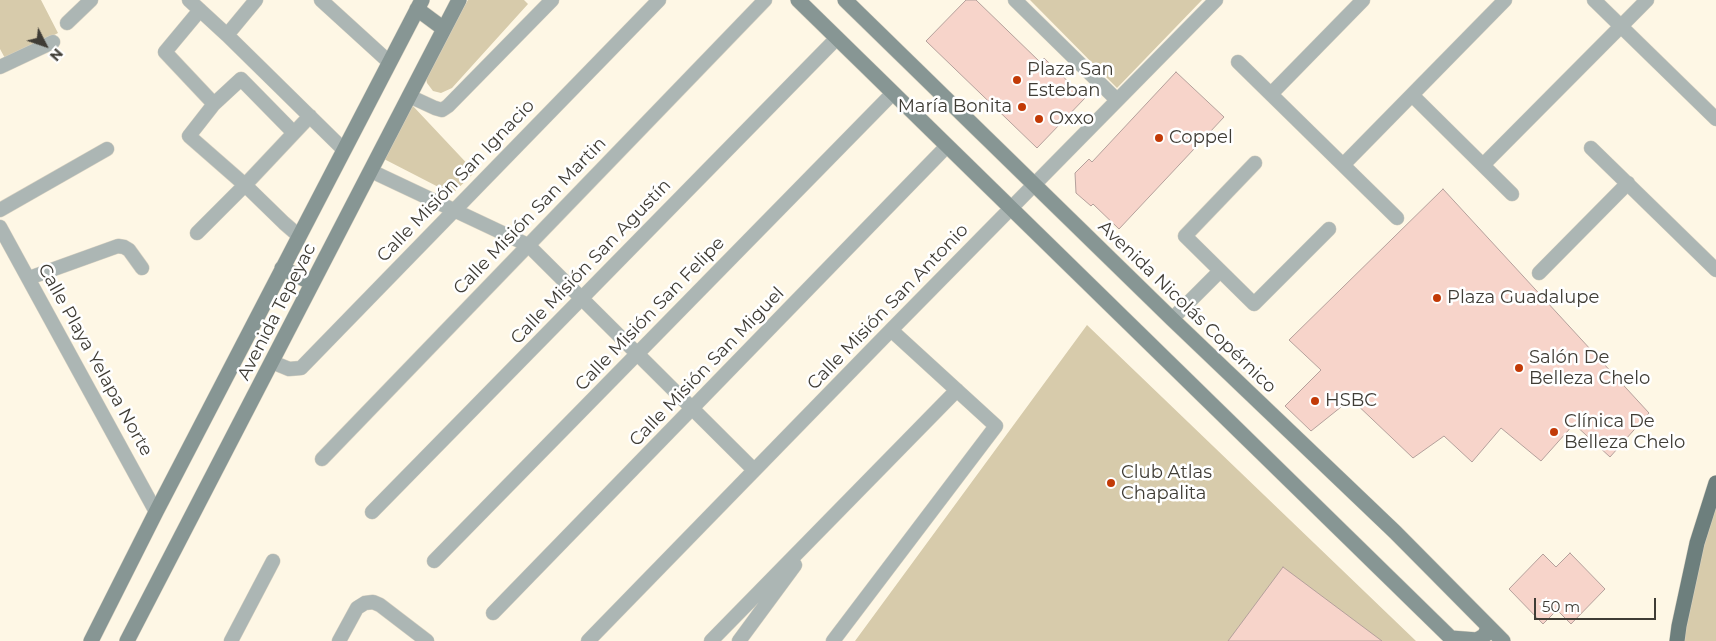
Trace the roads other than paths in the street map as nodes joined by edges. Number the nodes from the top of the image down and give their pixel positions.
1 (91, 0) edge
2 (189, 0) edge
3 (256, 0) edge
4 (321, 0) edge
5 (459, 0) edge
6 (552, 0) edge
7 (659, 0) edge
8 (765, 0) edge
9 (798, 0) edge
10 (845, 0) edge
11 (1015, 0) edge
12 (1216, 0) edge
13 (1363, 0) edge
14 (1505, 0) edge
15 (1594, 0) edge
16 (1647, 0) edge
17 (420, 4) edge
18 (200, 10) junction
19 (67, 23) dead end
20 (1621, 26) junction
21 (444, 29) junction
22 (227, 35) junction
23 (837, 38) junction
24 (53, 42) dead end
25 (389, 62) junction
26 (1238, 62) dead end
27 (255, 63) junction
28 (0, 66) edge
29 (241, 79) junction
30 (892, 93) junction
31 (1271, 94) junction
32 (1412, 95) junction
33 (410, 96) junction
34 (1117, 100) junction
35 (214, 104) junction
36 (310, 116) junction
37 (1716, 118) edge
38 (294, 133) junction
39 (947, 146) junction
40 (1591, 148) dead end
41 (107, 149) dead end
42 (344, 150) junction
43 (1255, 163) dead end
44 (1343, 165) junction
45 (1483, 165) junction
46 (370, 171) junction
47 (1628, 183) junction
48 (1034, 184) junction
49 (245, 185) junction
50 (1512, 194) dead end
51 (1010, 209) junction
52 (0, 210) edge
53 (454, 210) junction
54 (1397, 218) dead end
55 (0, 227) edge
56 (1329, 229) dead end
57 (196, 233) dead end
58 (299, 236) junction
59 (528, 245) junction
60 (142, 268) dead end
61 (282, 268) junction
62 (1716, 270) edge
63 (1220, 271) junction
64 (1539, 273) dead end
65 (28, 278) junction
66 (312, 283) junction
67 (582, 299) junction
68 (1172, 319) junction
69 (891, 330) junction
70 (637, 354) junction
71 (272, 362) junction
72 (957, 390) junction
73 (692, 409) junction
74 (322, 459) dead end
75 (754, 470) junction
76 (1716, 483) edge
77 (156, 512) junction
78 (372, 512) dead end
79 (826, 524) junction
80 (272, 561) dead end
81 (434, 561) dead end
82 (493, 613) dead end
83 (1488, 627) junction
84 (1677, 636) edge
85 (1453, 640) edge
86 (91, 641) edge
87 (128, 641) edge
88 (231, 641) edge
89 (339, 641) edge
90 (427, 641) edge
91 (588, 641) edge
92 (711, 641) edge
93 (739, 641) edge
94 (833, 641) edge
95 (1502, 641) edge

1 - 19 street
2 - 18 street
3 - 22 street
4 - 25 street
5 - 21 street, Avenida Tepeyac
6 - 33 street
7 - 53 street, Calle Misión San Ignacio
8 - 59 street, Calle Misión San Martin
9 - 23 street
10 - 48 street, Avenida Nicolás Copérnico
11 - 34 street
12 - 34 street, Calle Misión San Antonio
13 - 31 street
14 - 32 street
15 - 20 street
16 - 20 street
17 - 21 street
17 - 25 street, Avenida Tepeyac
18 - 22 street
18 - 35 street
20 - 37 street
20 - 45 street
21 - 33 street, Avenida Tepeyac
22 - 27 street
23 - 30 street
23 - 67 street, Calle Misión San Agustín
24 - 28 street
25 - 42 street, Avenida Tepeyac
26 - 31 street
27 - 29 street
27 - 36 street
29 - 35 street
29 - 38 street
30 - 39 street
30 - 70 street, Calle Misión San Felipe
31 - 44 street
32 - 44 street
32 - 45 street
33 - 46 street, Avenida Tepeyac
34 - 48 street, Calle Misión San Antonio
35 - 49 street
36 - 38 street
36 - 42 street
38 - 49 street
39 - 51 street
39 - 73 street, Calle Misión San Miguel
40 - 47 street
41 - 52 street
42 - 58 street, Avenida Tepeyac
43 - 63 street
44 - 54 street
45 - 50 street
46 - 53 street
46 - 66 street, Avenida Tepeyac
47 - 62 street
47 - 64 street
48 - 51 street, Calle Misión San Antonio
48 - 68 street, Avenida Nicolás Copérnico
49 - 57 street
49 - 58 street
51 - 69 street, Calle Misión San Antonio
51 - 85 street
53 - 59 street
53 - 71 street, Calle Misión San Ignacio
55 - 65 street, Calle Playa Yelapa Norte
56 - 63 street
58 - 61 street, Avenida Tepeyac
59 - 67 street
59 - 74 street, Calle Misión San Martin
60 - 65 street
61 - 66 street
61 - 77 street, Avenida Tepeyac
63 - 68 street
65 - 77 street, Calle Playa Yelapa Norte
66 - 71 street, Avenida Tepeyac
67 - 70 street
67 - 78 street, Calle Misión San Agustín
68 - 83 street, Avenida Nicolás Copérnico
69 - 72 street
69 - 75 street, Calle Misión San Antonio
70 - 73 street
70 - 81 street, Calle Misión San Felipe
71 - 87 street, Avenida Tepeyac
72 - 79 street
72 - 94 street
73 - 75 street
73 - 82 street, Calle Misión San Miguel
75 - 91 street, Calle Misión San Antonio
76 - 84 main road
77 - 86 street, Avenida Tepeyac
79 - 92 street
79 - 93 street
80 - 88 street
83 - 85 street
83 - 95 street, Avenida Nicolás Copérnico
89 - 90 street

